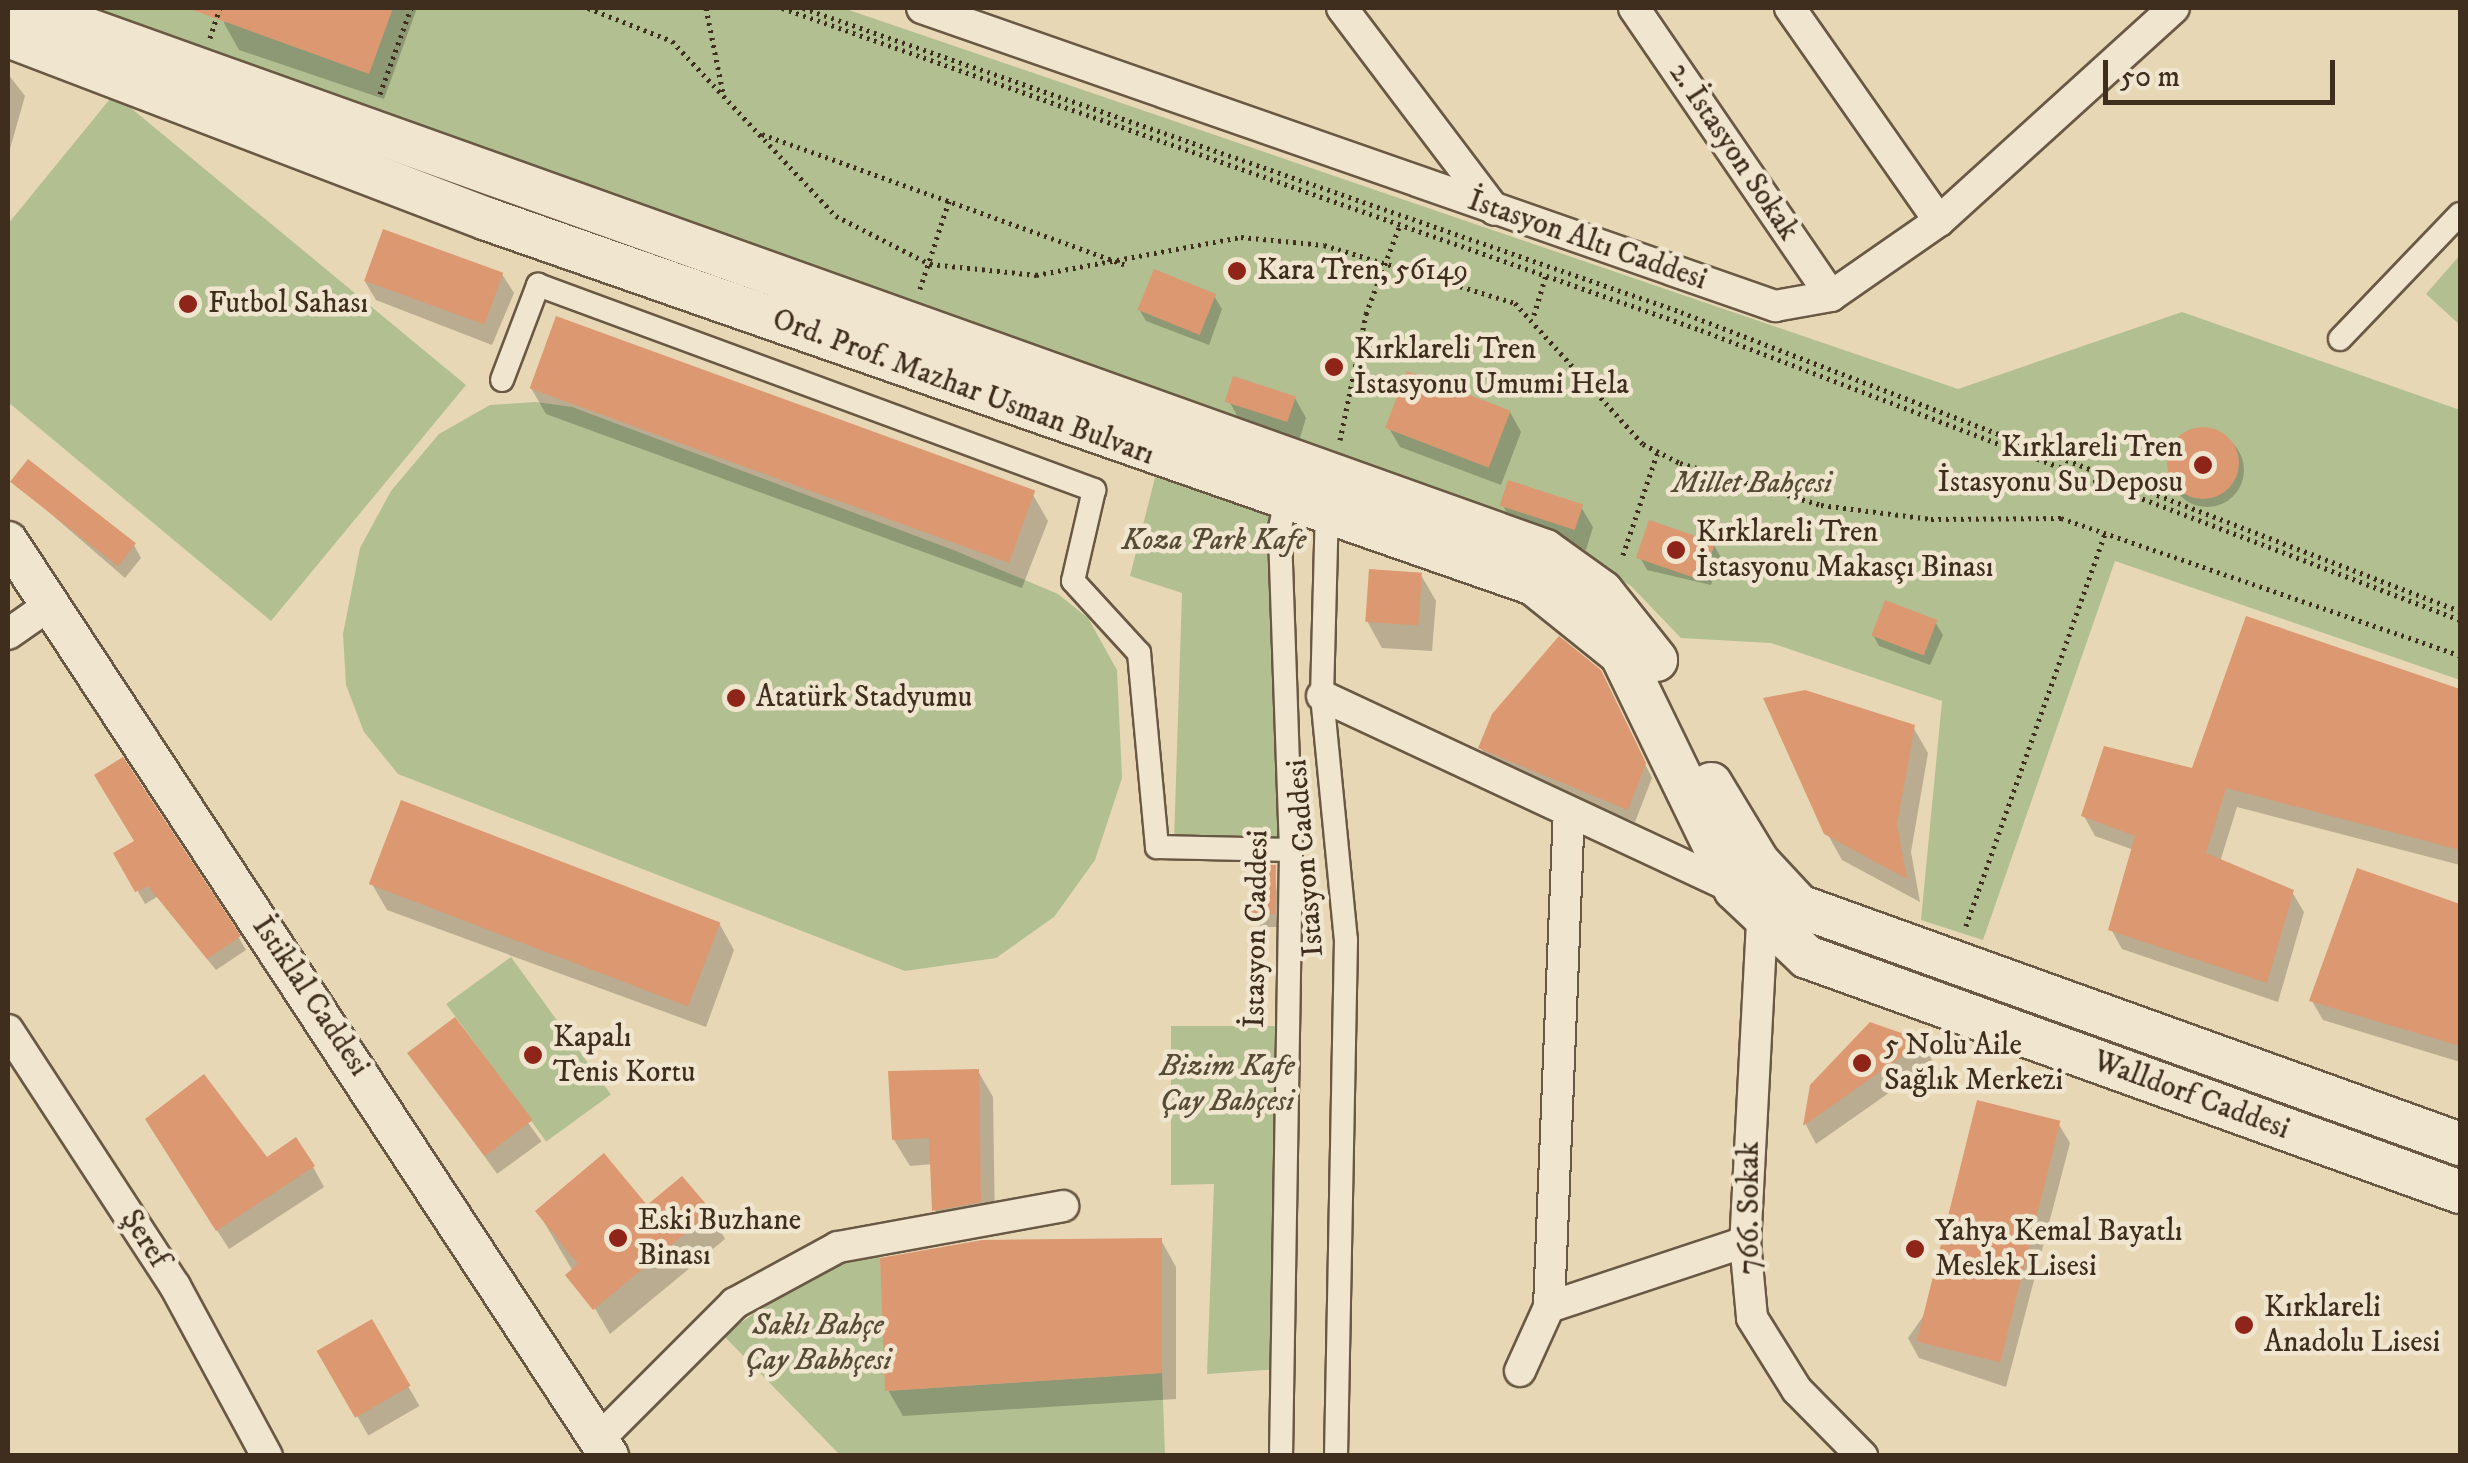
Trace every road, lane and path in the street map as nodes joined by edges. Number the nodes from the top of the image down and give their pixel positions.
1 (28, 8) edge
2 (411, 8) edge
3 (588, 8) edge
4 (706, 8) edge
5 (782, 8) edge
6 (803, 8) edge
7 (922, 8) edge
8 (1342, 8) edge
9 (1634, 8) edge
10 (2174, 8) edge
11 (1801, 11) edge
12 (994, 18) edge
13 (8, 36) edge
14 (723, 92) junction
15 (379, 98) dead end
16 (760, 134) junction
17 (1414, 183) junction
18 (949, 201) junction
19 (1495, 210) junction
20 (2460, 214) edge
21 (1404, 215) junction
22 (1939, 221) junction
23 (1400, 224) junction
24 (1560, 232) junction
25 (930, 264) junction
26 (1126, 264) junction
27 (1388, 264) junction
28 (1549, 266) junction
29 (1546, 275) junction
30 (1831, 296) junction
31 (914, 306) dead end
32 (1534, 315) junction
33 (2340, 340) dead end
34 (502, 380) dead end
35 (1657, 454) junction
36 (1309, 490) junction
37 (2106, 533) junction
38 (8, 540) edge
39 (1623, 555) dead end
40 (51, 604) junction
41 (2460, 611) edge
42 (2460, 620) edge
43 (8, 634) edge
44 (2460, 655) edge
45 (1322, 696) junction
46 (1570, 817) junction
47 (1290, 850) junction
48 (1734, 889) junction
49 (1781, 914) junction
50 (1964, 934) dead end
51 (8, 1030) edge
52 (2460, 1144) edge
53 (2460, 1192) edge
54 (1063, 1206) dead end
55 (1744, 1242) junction
56 (1549, 1308) junction
57 (1520, 1370) dead end
58 (604, 1447) edge
59 (267, 1456) edge
60 (1282, 1456) edge
61 (1336, 1456) edge
62 (1862, 1456) edge

1 - 36 main road, Ord. Prof. Mazhar Usman Bulvarı
2 - 15 path
3 - 14 path
4 - 14 path
5 - 23 path
6 - 21 path
7 - 12 street, İstasyon Altı Caddesi
8 - 19 street
9 - 30 street, 2. İstasyon Sokak
10 - 22 street, İstasyon Altı Caddesi
11 - 22 street
12 - 17 street, İstasyon Altı Caddesi
13 - 36 main road, Ord. Prof. Mazhar Usman Bulvarı
14 - 16 path
16 - 18 path
16 - 25 path
17 - 19 street, İstasyon Altı Caddesi
17 - 21 path
18 - 25 path
18 - 26 path
19 - 24 street, İstasyon Altı Caddesi
20 - 33 street
21 - 23 path
21 - 28 path
22 - 30 street, İstasyon Altı Caddesi
23 - 27 path
23 - 29 path
24 - 28 path
24 - 30 street, İstasyon Altı Caddesi
25 - 26 path
25 - 31 path
26 - 27 path
27 - 32 path
27 - 36 path
28 - 29 path
28 - 41 path
29 - 32 path
29 - 42 path
32 - 35 path
34 - 47 street
35 - 37 path
35 - 39 path
36 - 45 street, Istasyon Caddesi
36 - 47 street, İstasyon Caddesi
36 - 48 main road, Ord. Prof. Mazhar Usman Bulvarı
36 - 49 main road, Ord. Prof. Mazhar Usman Bulvarı
37 - 44 path
37 - 50 path
38 - 40 street, İstiklal Caddesi
40 - 43 street
40 - 58 street, İstiklal Caddesi
45 - 46 street
45 - 61 street, Istasyon Caddesi
46 - 48 street
46 - 56 street
47 - 60 street, İstasyon Caddesi
48 - 49 main road, Ord. Prof. Mazhar Usman Bulvarı
49 - 52 main road, Walldorf Caddesi
49 - 53 main road, Walldorf Caddesi
49 - 55 street, 766. Sokak
51 - 59 street, Şeref
54 - 58 street
55 - 56 street
55 - 62 street, 766. Sokak
56 - 57 street

